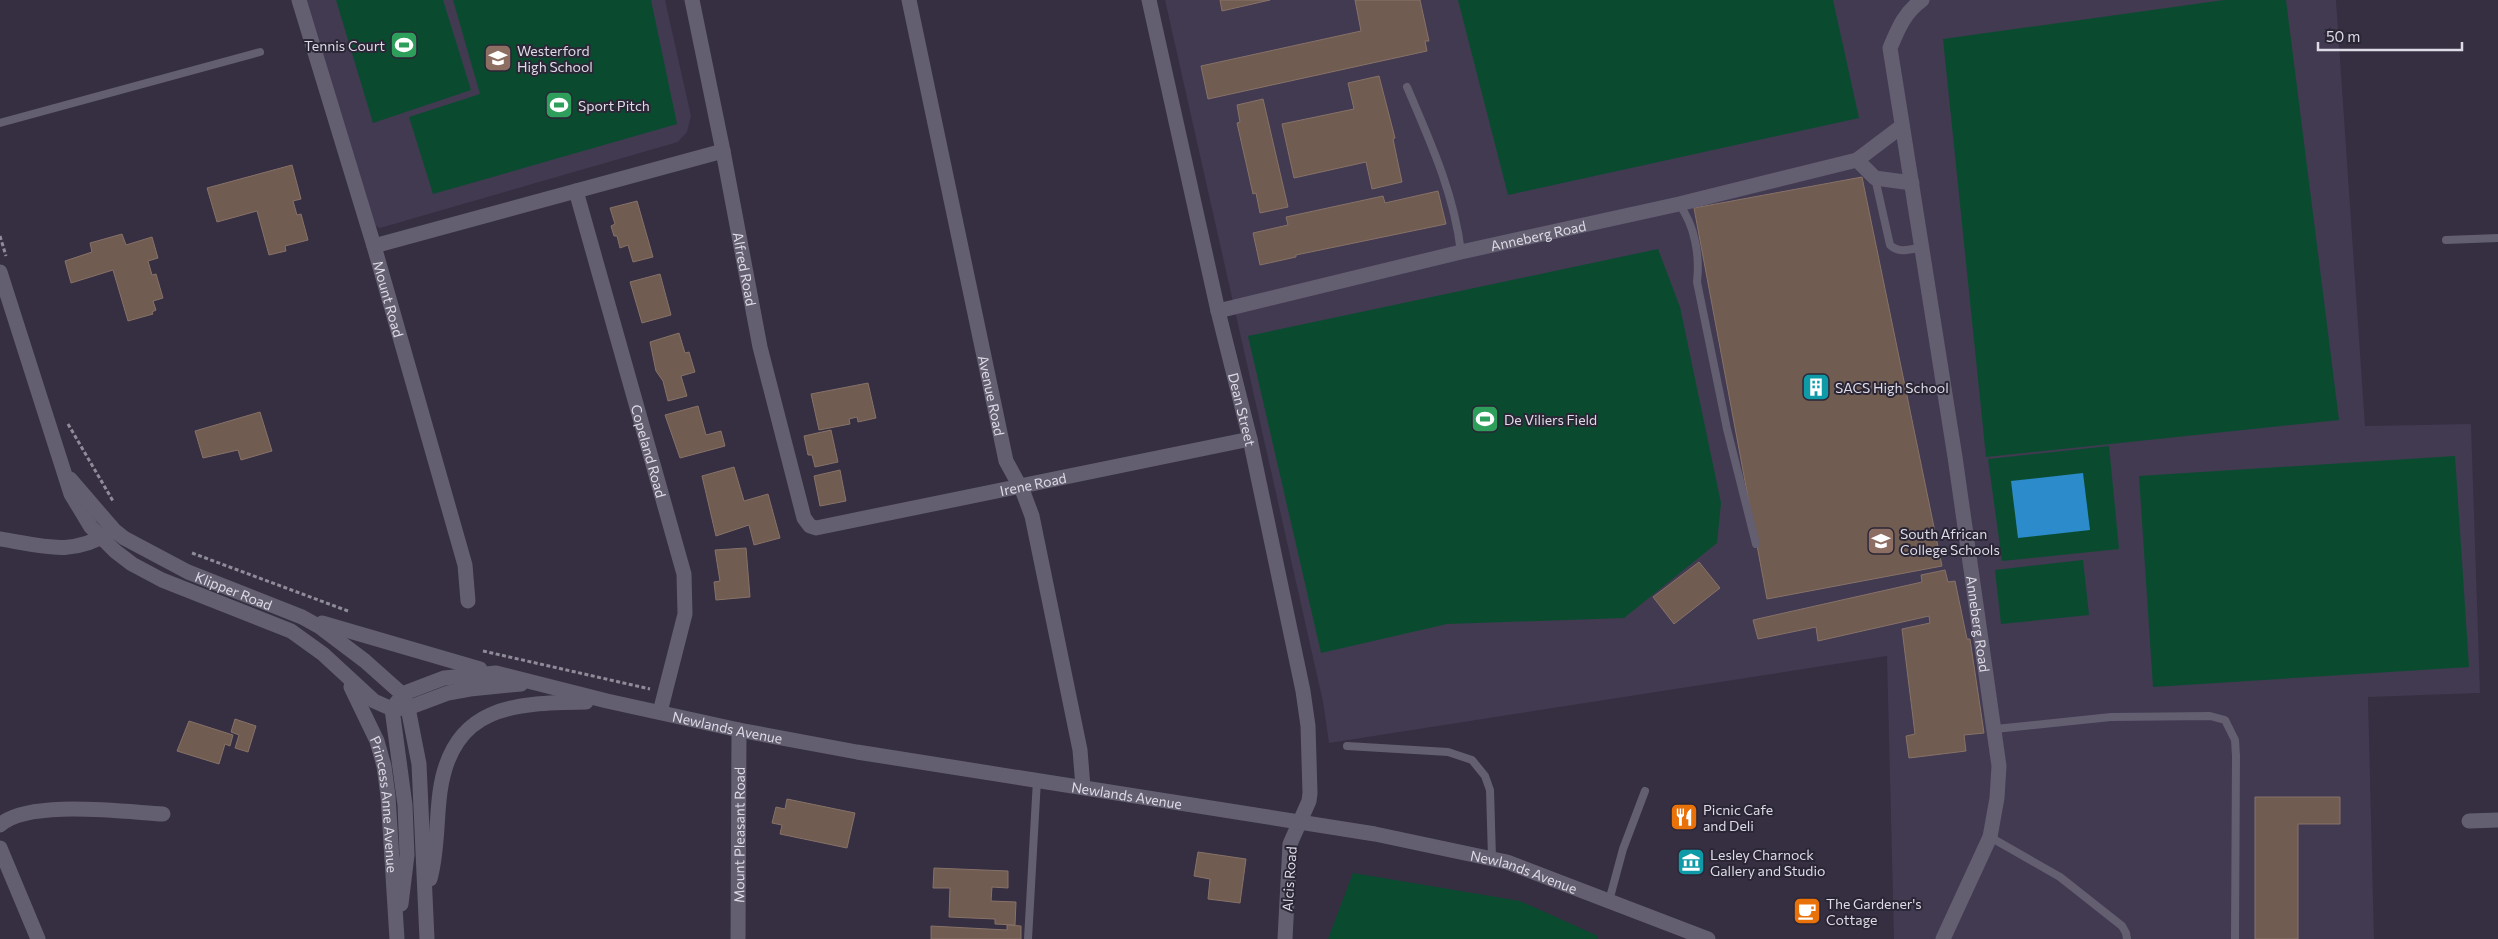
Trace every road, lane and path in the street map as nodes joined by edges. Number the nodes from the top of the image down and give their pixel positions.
1 (299, 0) edge
2 (692, 0) edge
3 (909, 0) edge
4 (1149, 0) edge
5 (1922, 0) edge
6 (260, 52) dead end
7 (1407, 87) dead end
8 (0, 123) edge
9 (1902, 126) junction
10 (724, 151) junction
11 (1857, 160) junction
12 (1875, 178) junction
13 (1912, 182) junction
14 (576, 191) junction
15 (1679, 204) junction
16 (0, 236) edge
17 (2498, 238) edge
18 (2446, 240) dead end
19 (374, 246) junction
20 (1923, 247) junction
21 (1461, 252) junction
22 (7, 258) dead end
23 (0, 272) edge
24 (1218, 311) junction
25 (66, 418) dead end
26 (1250, 439) junction
27 (62, 470) junction
28 (1019, 485) junction
29 (118, 506) dead end
30 (816, 528) joint
31 (114, 530) junction
32 (101, 538) junction
33 (0, 539) edge
34 (1756, 544) dead end
35 (188, 551) dead end
36 (468, 601) dead end
37 (355, 613) dead end
38 (302, 617) junction
39 (497, 654) dead end
40 (496, 673) junction
41 (346, 676) junction
42 (535, 683) junction
43 (665, 692) junction
44 (405, 701) junction
45 (607, 701) junction
46 (392, 709) junction
47 (660, 712) junction
48 (1995, 729) junction
49 (739, 730) junction
50 (1347, 746) dead end
51 (1037, 780) junction
52 (1083, 787) junction
53 (1644, 790) dead end
54 (163, 814) dead end
55 (2498, 820) edge
56 (1300, 821) junction
57 (2469, 822) dead end
58 (0, 824) edge
59 (1990, 837) junction
60 (0, 848) edge
61 (1492, 858) junction
62 (425, 898) junction
63 (1609, 900) junction
64 (397, 938) edge
65 (38, 939) edge
66 (427, 939) edge
67 (738, 939) edge
68 (1028, 939) edge
69 (1285, 939) edge
70 (1708, 939) edge
71 (1943, 939) edge
72 (2127, 939) edge
73 (2236, 939) edge

1 - 19 street, Mount Road
2 - 10 street, Alfred Road
3 - 28 street, Avenue Road
4 - 24 street, Dean Street
5 - 9 street, Anneberg Road
6 - 8 lane
7 - 21 lane
9 - 11 street, Anneberg Road
9 - 13 street, Anneberg Road
10 - 14 street
10 - 30 street, Alfred Road
11 - 12 street
11 - 15 street, Anneberg Road
12 - 13 street
12 - 20 lane
13 - 20 street, Anneberg Road
14 - 19 street
14 - 43 street, Copeland Road
15 - 21 street, Anneberg Road
15 - 34 lane
16 - 22 path
17 - 18 lane
19 - 36 street, Mount Road
20 - 48 street, Anneberg Road
21 - 24 street, Anneberg Road
23 - 27 street, Klipper Road
24 - 26 street, Dean Street
25 - 29 path
26 - 28 street, Irene Road
26 - 56 street, Dean Street
27 - 31 street, Klipper Road
27 - 32 street, Klipper Road
28 - 30 street, Irene Road
28 - 52 street, Avenue Road
31 - 32 street
31 - 38 street, Klipper Road
32 - 33 street
32 - 41 street, Klipper Road
35 - 37 path
38 - 40 street
38 - 44 street, Klipper Road
39 - 43 path
40 - 42 street, Newlands Avenue
40 - 44 street, Newlands Avenue
41 - 46 street, Klipper Road
41 - 64 street, Princess Anne Avenue
42 - 44 street, Newlands Avenue
42 - 45 street, Newlands Avenue
43 - 47 street, Copeland Road
44 - 46 street
44 - 62 street
45 - 47 street, Newlands Avenue
45 - 62 street
46 - 64 street
47 - 49 street, Newlands Avenue
48 - 59 street, Anneberg Road
48 - 73 lane
49 - 51 street, Newlands Avenue
49 - 67 street, Mount Pleasant Road
50 - 61 lane
51 - 52 street, Newlands Avenue
51 - 68 lane
52 - 56 street, Newlands Avenue
53 - 63 lane
54 - 58 street
55 - 57 street
56 - 61 street, Newlands Avenue
56 - 69 street, Alcis Road
59 - 71 street, Anneberg Road
59 - 72 lane
60 - 65 street
61 - 63 street, Newlands Avenue
62 - 66 street
63 - 70 street, Newlands Avenue

